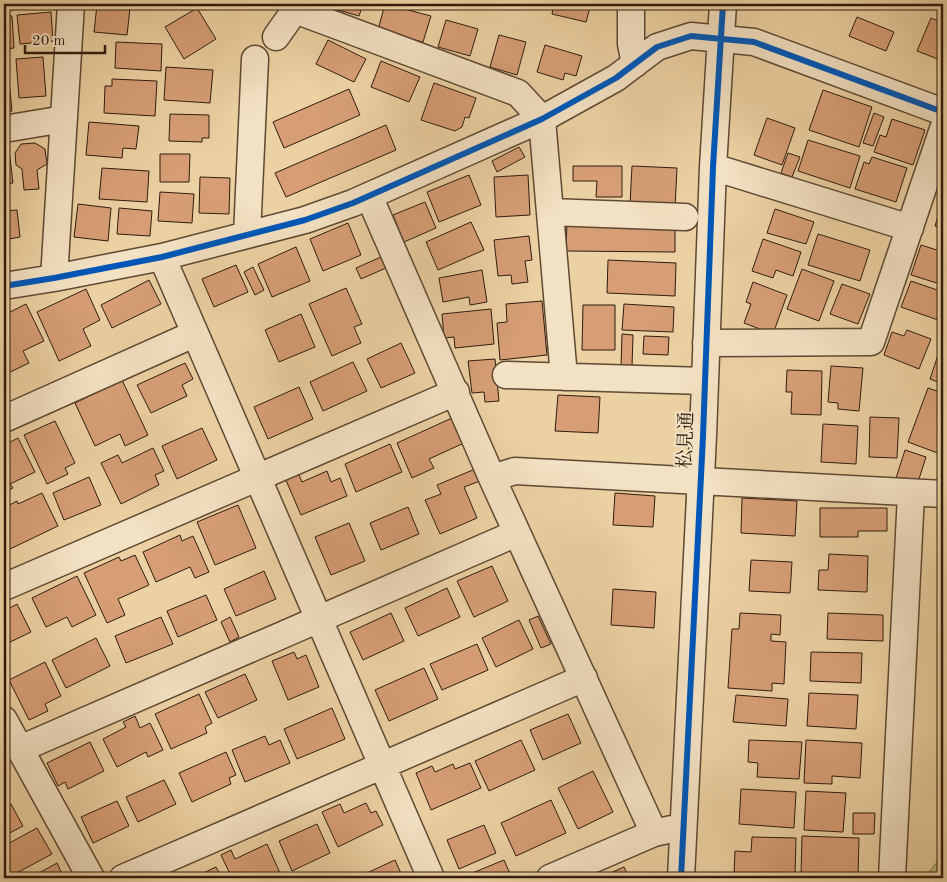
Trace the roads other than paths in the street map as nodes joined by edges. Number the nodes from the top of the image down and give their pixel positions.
1 (71, 4) edge
2 (632, 4) edge
3 (724, 4) edge
4 (276, 37) dead end
5 (722, 37) junction
6 (256, 59) dead end
7 (635, 64) junction
8 (943, 112) edge
9 (64, 119) junction
10 (542, 119) junction
11 (4, 129) edge
12 (943, 129) edge
13 (713, 167) junction
14 (369, 196) junction
15 (550, 212) junction
16 (685, 217) dead end
17 (910, 228) junction
18 (247, 235) junction
19 (162, 257) junction
20 (54, 278) junction
21 (4, 286) edge
22 (194, 334) junction
23 (706, 342) junction
24 (506, 375) dead end
25 (564, 376) junction
26 (704, 381) junction
27 (456, 392) junction
28 (4, 418) edge
29 (257, 477) junction
30 (492, 478) junction
31 (701, 482) junction
32 (911, 494) junction
33 (943, 494) edge
34 (517, 533) junction
35 (4, 587) edge
36 (318, 620) junction
37 (584, 678) junction
38 (9, 734) edge
39 (383, 765) junction
40 (684, 827) junction
41 (654, 833) junction
42 (91, 878) edge
43 (123, 878) edge
44 (431, 878) edge
45 (550, 878) edge
46 (681, 878) edge
47 (892, 878) edge

1 - 9 street
2 - 7 street
3 - 5 street, 松見通
4 - 10 street
5 - 7 street
5 - 8 street
5 - 13 street, 松見通
6 - 18 street
7 - 10 street
9 - 11 street
9 - 20 street
10 - 14 street
10 - 15 street
12 - 17 street
13 - 17 street
13 - 23 street, 松見通
14 - 18 street
14 - 27 street
15 - 16 street
15 - 25 street
17 - 23 street
18 - 19 street
19 - 20 street
19 - 22 street
20 - 21 street
22 - 28 street
22 - 29 street
23 - 26 street, 松見通
24 - 25 street
25 - 26 street
26 - 31 street, 松見通
27 - 29 street
27 - 30 street
29 - 35 street
29 - 36 street
30 - 31 street
30 - 34 street
31 - 32 street
31 - 40 street, 松見通
32 - 33 street
32 - 47 street
34 - 36 street
34 - 37 street
36 - 38 street
36 - 39 street
37 - 39 street
37 - 41 street
38 - 42 street
39 - 43 street
39 - 44 street
40 - 41 street
40 - 46 street, 松見通
41 - 45 street

